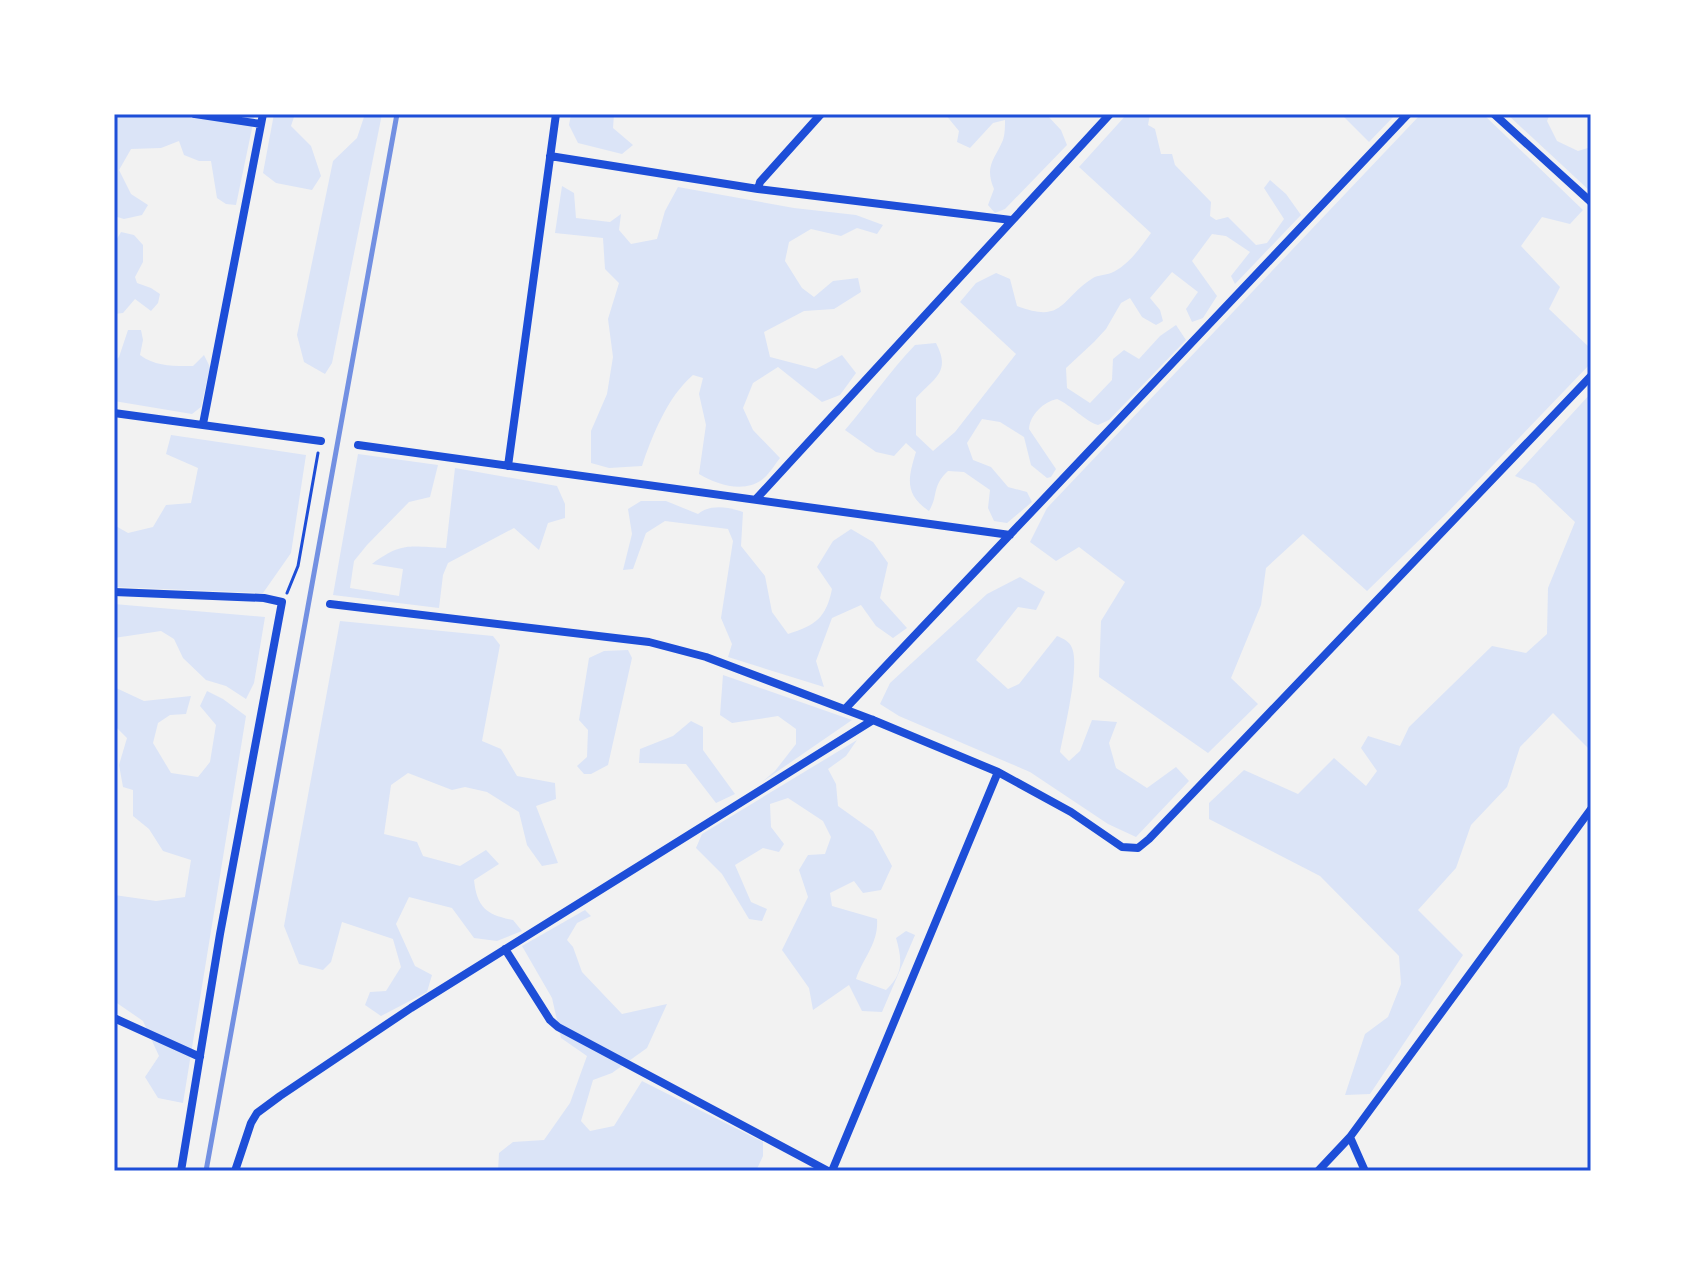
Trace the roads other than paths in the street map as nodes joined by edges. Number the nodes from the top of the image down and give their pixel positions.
1 (195, 114) edge
2 (556, 114) edge
3 (821, 114) edge
4 (1110, 114) edge
5 (1408, 114) edge
6 (1494, 114) edge
7 (262, 119) edge
8 (550, 156) junction
9 (758, 189) junction
10 (1591, 202) edge
11 (1011, 220) junction
12 (1591, 376) edge
13 (114, 413) edge
14 (203, 424) junction
15 (321, 441) road end
16 (358, 445) dead end
17 (508, 466) junction
18 (757, 498) junction
19 (1010, 535) junction
20 (114, 592) edge
21 (330, 604) dead end
22 (845, 709) junction
23 (873, 720) junction
24 (998, 772) junction
25 (1591, 809) edge
26 (505, 949) junction
27 (114, 1018) edge
28 (200, 1057) junction
29 (1350, 1137) junction
30 (181, 1171) edge
31 (235, 1171) edge
32 (830, 1171) edge
33 (1318, 1171) edge
34 (1365, 1171) edge

1 - 7 street
2 - 8 street
3 - 9 street
4 - 11 street
5 - 19 street
6 - 10 street
7 - 14 street
8 - 9 street
8 - 17 street
9 - 11 street
11 - 18 street
12 - 24 street
13 - 14 street
14 - 15 street
16 - 17 street
17 - 18 street
18 - 19 street
19 - 22 street
20 - 28 street
21 - 22 street
22 - 23 street
23 - 24 street
23 - 26 street
24 - 32 street
25 - 29 street
26 - 31 street
26 - 32 street
27 - 28 street
28 - 30 street
29 - 33 street
29 - 34 street

